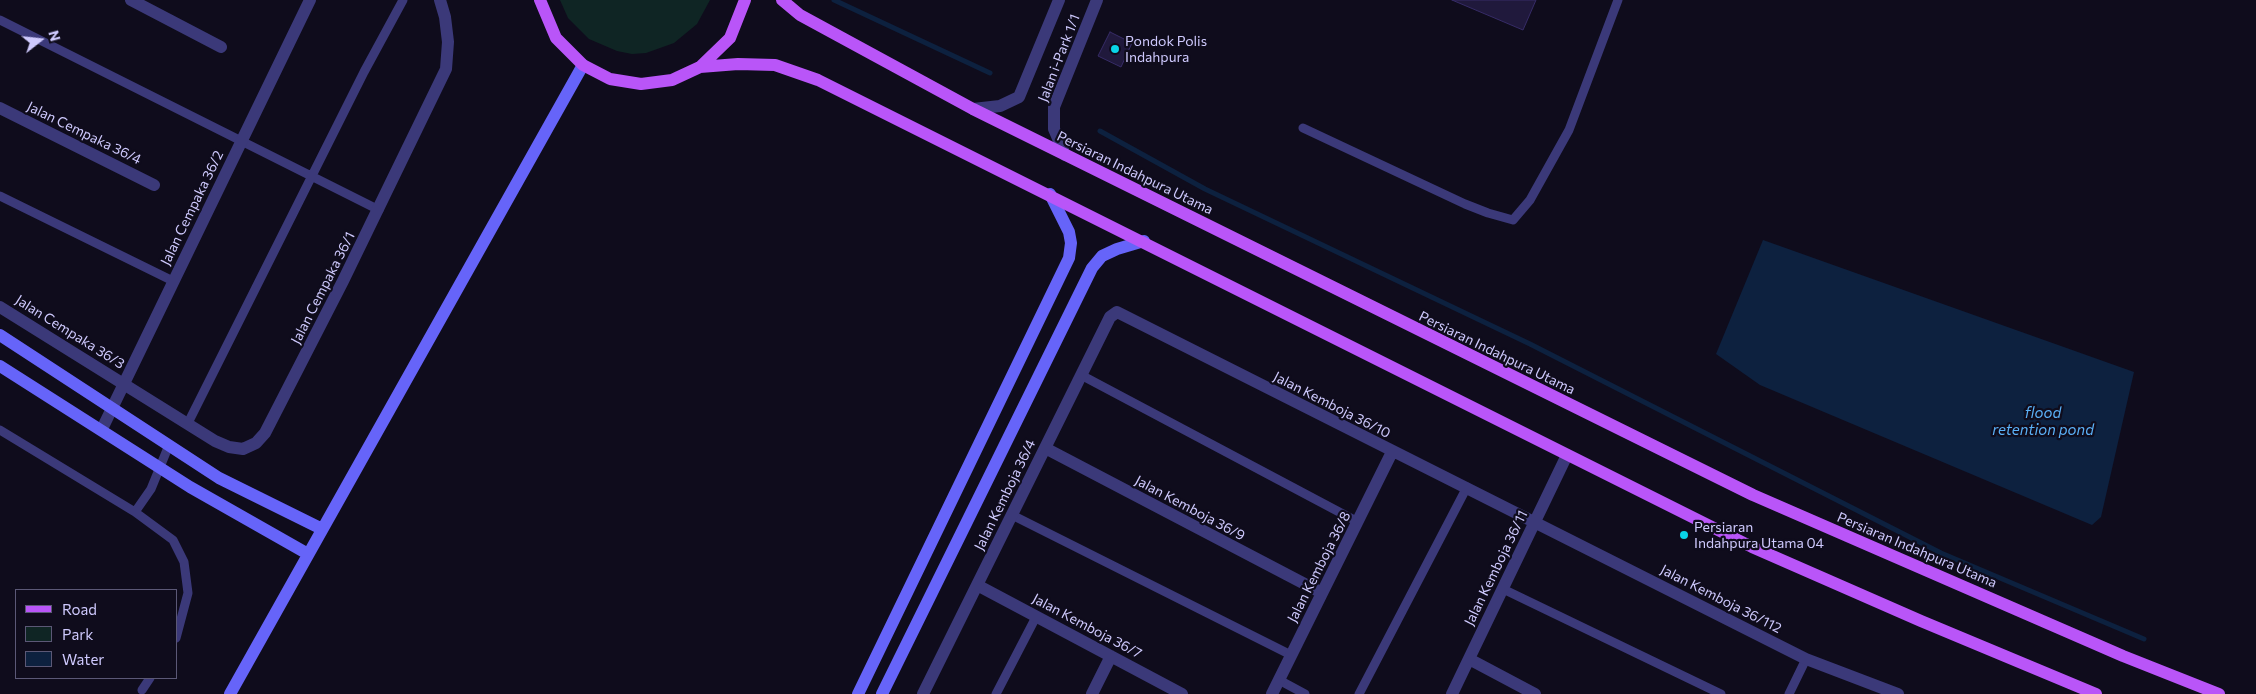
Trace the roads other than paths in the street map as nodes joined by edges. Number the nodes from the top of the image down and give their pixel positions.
1 (131, 0) edge
2 (310, 0) edge
3 (403, 0) edge
4 (440, 0) edge
5 (540, 0) edge
6 (745, 0) edge
7 (782, 0) edge
8 (1059, 0) edge
9 (1097, 0) edge
10 (1618, 0) edge
11 (0, 20) edge
12 (221, 46) dead end
13 (583, 65) junction
14 (700, 67) junction
15 (0, 108) edge
16 (972, 109) junction
17 (1303, 128) dead end
18 (242, 141) junction
19 (1065, 155) junction
20 (312, 178) junction
21 (154, 185) dead end
22 (1050, 194) junction
23 (0, 196) edge
24 (379, 210) junction
25 (1144, 241) junction
26 (173, 282) junction
27 (0, 307) edge
28 (1117, 312) joint
29 (0, 335) edge
30 (0, 366) edge
31 (1081, 375) junction
32 (124, 384) junction
33 (112, 408) junction
34 (188, 423) junction
35 (0, 430) edge
36 (102, 430) junction
37 (170, 445) junction
38 (1045, 448) junction
39 (1392, 452) junction
40 (1567, 455) junction
41 (160, 468) junction
42 (1467, 488) junction
43 (135, 512) junction
44 (1012, 515) junction
45 (1358, 522) junction
46 (1534, 522) junction
47 (322, 529) junction
48 (308, 554) junction
49 (977, 585) junction
50 (1503, 589) junction
51 (1322, 593) junction
52 (1036, 617) junction
53 (178, 630) edge
54 (1111, 656) junction
55 (1291, 656) junction
56 (1806, 659) junction
57 (1469, 660) junction
58 (149, 679) edge
59 (1279, 680) junction
60 (142, 690) dead end
61 (230, 694) edge
62 (858, 694) edge
63 (882, 694) edge
64 (923, 694) edge
65 (996, 694) edge
66 (1092, 694) edge
67 (1182, 694) edge
68 (1272, 694) edge
69 (1305, 694) edge
70 (1359, 694) edge
71 (1452, 694) edge
72 (1535, 694) edge
73 (1721, 694) edge
74 (1790, 694) edge
75 (1898, 694) edge
76 (2096, 694) edge
77 (2219, 694) edge

1 - 12 street
2 - 18 street, Jalan Cempaka 36/2
3 - 20 lane
4 - 24 street, Jalan Cempaka 36/1
5 - 13 main road
6 - 14 main road
7 - 16 main road, Persiaran Indahpura Utama
8 - 16 street, Jalan i-Park 1/1
9 - 19 street, Jalan i-Park 1/1
10 - 17 lane
11 - 18 lane
13 - 14 main road
13 - 47 street
14 - 22 main road
15 - 21 street, Jalan Cempaka 36/4
16 - 19 main road, Persiaran Indahpura Utama
18 - 20 lane
18 - 26 street, Jalan Cempaka 36/2
19 - 77 main road, Persiaran Indahpura Utama
20 - 24 lane
20 - 34 lane
22 - 25 main road
22 - 62 street
23 - 26 lane
24 - 34 street, Jalan Cempaka 36/1
25 - 40 main road
25 - 63 street
26 - 32 street, Jalan Cempaka 36/2
27 - 32 street, Jalan Cempaka 36/3
28 - 31 street, Jalan Kemboja 36/4
28 - 39 street, Jalan Kemboja 36/10
29 - 33 street
30 - 36 street
31 - 38 street, Jalan Kemboja 36/4
31 - 45 lane
32 - 33 street, Jalan Cempaka 36/2
32 - 34 street, Jalan Cempaka 36/1
33 - 36 street, Jalan Cempaka 36/2
33 - 37 street
35 - 43 lane
36 - 41 street
37 - 41 lane
37 - 47 street
38 - 44 street, Jalan Kemboja 36/4
38 - 51 street, Jalan Kemboja 36/9
39 - 42 street, Jalan Kemboja 36/10
39 - 45 street, Jalan Kemboja 36/8
40 - 46 street, Jalan Kemboja 36/11
40 - 76 main road
41 - 43 lane
41 - 48 street
42 - 46 street, Jalan Kemboja 36/10
42 - 70 lane
43 - 53 lane
44 - 49 street, Jalan Kemboja 36/4
44 - 55 lane
45 - 51 street, Jalan Kemboja 36/8
46 - 50 street, Jalan Kemboja 36/11
46 - 56 street, Jalan Kemboja 36/112
47 - 48 street
48 - 61 street
49 - 52 street, Jalan Kemboja 36/7
49 - 64 street, Jalan Kemboja 36/4
50 - 57 street, Jalan Kemboja 36/11
50 - 73 lane
51 - 55 street, Jalan Kemboja 36/8
52 - 54 street, Jalan Kemboja 36/7
52 - 65 lane
54 - 66 street
54 - 67 street, Jalan Kemboja 36/7
55 - 59 street, Jalan Kemboja 36/8
56 - 74 lane
56 - 75 street, Jalan Kemboja 36/112
57 - 71 street, Jalan Kemboja 36/11
57 - 72 street
58 - 60 lane
59 - 68 street, Jalan Kemboja 36/8
59 - 69 lane

